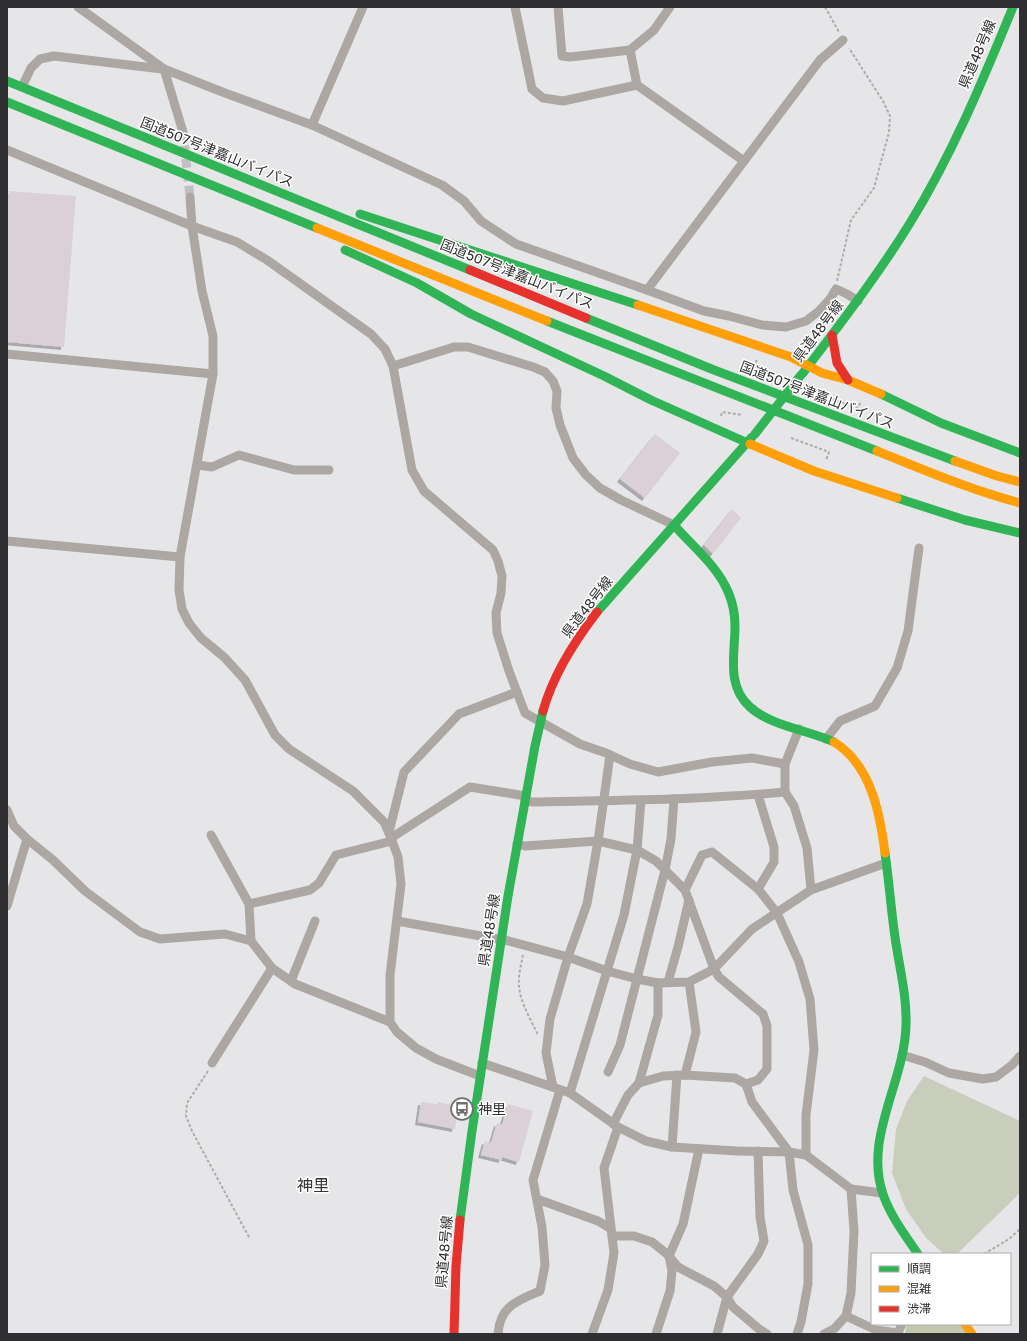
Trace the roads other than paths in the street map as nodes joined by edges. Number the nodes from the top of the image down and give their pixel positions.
1 (78, 7) edge
2 (363, 7) edge
3 (514, 7) edge
4 (558, 7) edge
5 (670, 7) edge
6 (1013, 7) edge
7 (843, 40) road end
8 (630, 50) junction
9 (164, 69) junction
10 (7, 81) edge
11 (637, 85) junction
12 (22, 87) junction
13 (7, 102) edge
14 (312, 125) junction
15 (183, 132) tunnel mouth
16 (7, 150) edge
17 (744, 161) junction
18 (212, 165) junction
19 (205, 181) junction
20 (190, 197) tunnel mouth
21 (192, 226) junction
22 (647, 290) junction
23 (858, 301) junction
24 (832, 335) junction
25 (7, 354) edge
26 (393, 366) junction
27 (808, 366) junction
28 (213, 374) junction
29 (848, 380) junction
30 (747, 443) junction
31 (1020, 453) edge
32 (197, 465) junction
33 (329, 470) dead end
34 (1020, 482) edge
35 (1020, 503) edge
36 (674, 525) junction
37 (1020, 533) edge
38 (7, 541) edge
39 (919, 548) dead end
40 (180, 557) junction
41 (517, 692) junction
42 (540, 722) junction
43 (799, 729) junction
44 (826, 739) junction
45 (610, 755) junction
46 (785, 764) junction
47 (785, 792) junction
48 (758, 794) junction
49 (525, 798) junction
50 (674, 799) junction
51 (604, 800) junction
52 (641, 800) junction
53 (7, 810) edge
54 (211, 835) dead end
55 (391, 837) junction
56 (27, 839) junction
57 (598, 841) junction
58 (517, 844) junction
59 (637, 850) junction
60 (886, 863) junction
61 (665, 870) junction
62 (758, 889) junction
63 (685, 890) junction
64 (811, 890) junction
65 (688, 900) junction
66 (249, 904) junction
67 (7, 906) edge
68 (777, 913) junction
69 (315, 921) dead end
70 (397, 921) junction
71 (251, 940) junction
72 (501, 940) junction
73 (568, 957) junction
74 (272, 968) junction
75 (714, 969) junction
76 (607, 971) junction
77 (637, 979) junction
78 (291, 981) junction
79 (668, 982) junction
80 (689, 982) junction
81 (658, 983) junction
82 (390, 1022) junction
83 (902, 1055) junction
84 (1020, 1056) edge
85 (212, 1063) road end
86 (482, 1063) junction
87 (608, 1072) dead end
88 (681, 1075) junction
89 (480, 1076) junction
90 (639, 1083) junction
91 (746, 1084) junction
92 (557, 1088) junction
93 (570, 1093) junction
94 (616, 1126) junction
95 (672, 1147) junction
96 (700, 1149) junction
97 (758, 1151) junction
98 (788, 1152) junction
99 (806, 1155) junction
100 (851, 1189) junction
101 (882, 1192) junction
102 (537, 1199) junction
103 (611, 1232) junction
104 (917, 1253) edge
105 (669, 1256) junction
106 (727, 1297) junction
107 (846, 1316) junction
108 (902, 1325) edge
109 (966, 1325) edge
110 (761, 1332) edge
111 (454, 1334) edge
112 (498, 1334) edge
113 (592, 1334) edge
114 (656, 1334) edge
115 (717, 1334) edge
116 (797, 1334) edge
117 (824, 1334) edge
118 (972, 1334) edge

1 - 9 street
2 - 14 street
3 - 11 street
4 - 8 street
5 - 8 street
6 - 23 main road, 県道48号線
7 - 17 street
8 - 11 street
9 - 12 street
9 - 14 street
9 - 15 street
10 - 12 main road, 国道507号津嘉山バイパス
11 - 17 street
12 - 18 main road, 国道507号津嘉山バイパス
13 - 19 main road
14 - 22 street
16 - 21 street
17 - 22 street
18 - 27 main road
18 - 34 main road, 国道507号津嘉山バイパス
19 - 30 main road
19 - 35 main road
20 - 21 street
21 - 26 street
21 - 28 street
22 - 23 street
23 - 24 main road, 県道48号線
24 - 27 main road, 県道48号線
24 - 29 main road
25 - 28 street
26 - 36 street
26 - 41 street
27 - 29 main road
27 - 30 main road, 県道48号線, bridge
28 - 32 street
29 - 31 main road
30 - 36 main road, 県道48号線
30 - 37 main road
32 - 33 street
32 - 40 street
36 - 42 main road, 県道48号線
36 - 43 main road
38 - 40 street
39 - 44 street
40 - 55 street
41 - 42 street
41 - 55 street
42 - 45 street
42 - 49 main road, 県道48号線
43 - 44 main road
43 - 46 street
44 - 60 main road
45 - 46 street
45 - 51 street
46 - 47 street
47 - 48 street
47 - 64 street
48 - 50 street
48 - 62 street
49 - 51 street
49 - 55 street
49 - 58 main road, 県道48号線
50 - 52 street
50 - 61 street
51 - 52 street
51 - 57 street
52 - 59 street
53 - 56 street
54 - 66 street
55 - 66 street
55 - 70 street
56 - 67 street
56 - 71 street
57 - 58 street
57 - 59 street
57 - 73 street
58 - 72 main road, 県道48号線
59 - 61 street
59 - 76 street
60 - 64 street
60 - 83 main road
61 - 63 street
61 - 77 street
62 - 63 street
62 - 68 street
63 - 65 street
64 - 68 street
65 - 75 street
65 - 79 street
66 - 71 street
68 - 75 street
68 - 99 street
69 - 78 street
70 - 72 street
70 - 82 street
71 - 74 street
72 - 73 street
72 - 86 main road, 県道48号線
73 - 76 street
73 - 92 street
74 - 78 street
74 - 85 street
75 - 80 street
75 - 91 street
76 - 77 street
76 - 93 street
77 - 81 street
77 - 87 street
78 - 82 street
79 - 80 street
79 - 81 street
80 - 88 street
81 - 90 street
82 - 89 street
83 - 84 street
83 - 101 main road
86 - 89 main road, 県道48号線
86 - 92 street
88 - 90 street
88 - 91 street
88 - 95 street
89 - 111 main road, 県道48号線
90 - 94 street
91 - 98 street
92 - 93 street
92 - 102 street
93 - 94 street
94 - 95 street
94 - 103 street
95 - 96 street
96 - 97 street
96 - 105 street
97 - 98 street
97 - 106 street
98 - 99 street
98 - 116 street
99 - 100 street
100 - 101 street
100 - 107 street
101 - 104 main road
102 - 103 street
102 - 112 street
103 - 105 street
103 - 113 street
105 - 106 street
105 - 114 street
106 - 110 street
106 - 115 street
107 - 108 street
107 - 117 street
109 - 118 main road

